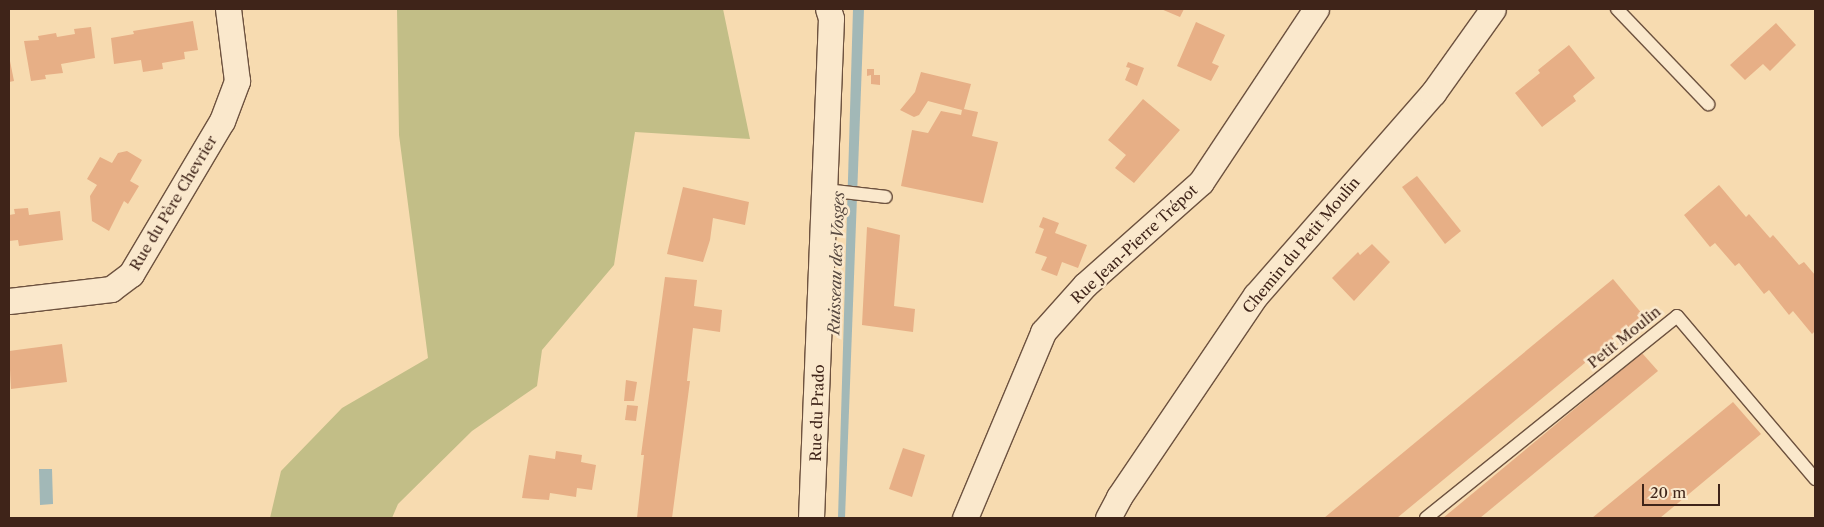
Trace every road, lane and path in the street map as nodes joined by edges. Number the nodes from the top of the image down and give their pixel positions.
1 (228, 9) edge
2 (828, 9) edge
3 (1316, 9) edge
4 (1493, 9) edge
5 (1617, 9) edge
6 (1708, 104) dead end
7 (825, 190) junction
8 (886, 197) dead end
9 (9, 300) edge
10 (1815, 479) edge
11 (811, 518) edge
12 (965, 518) edge
13 (1108, 518) edge
14 (1426, 518) edge

1 - 9 street, Rue du Père Chevrier
2 - 7 street, Rue du Prado
3 - 12 street, Rue Jean-Pierre Trépot
4 - 13 street, Chemin du Petit Moulin
5 - 6 lane
7 - 8 lane
7 - 11 street, Rue du Prado
10 - 14 lane, Petit Moulin

